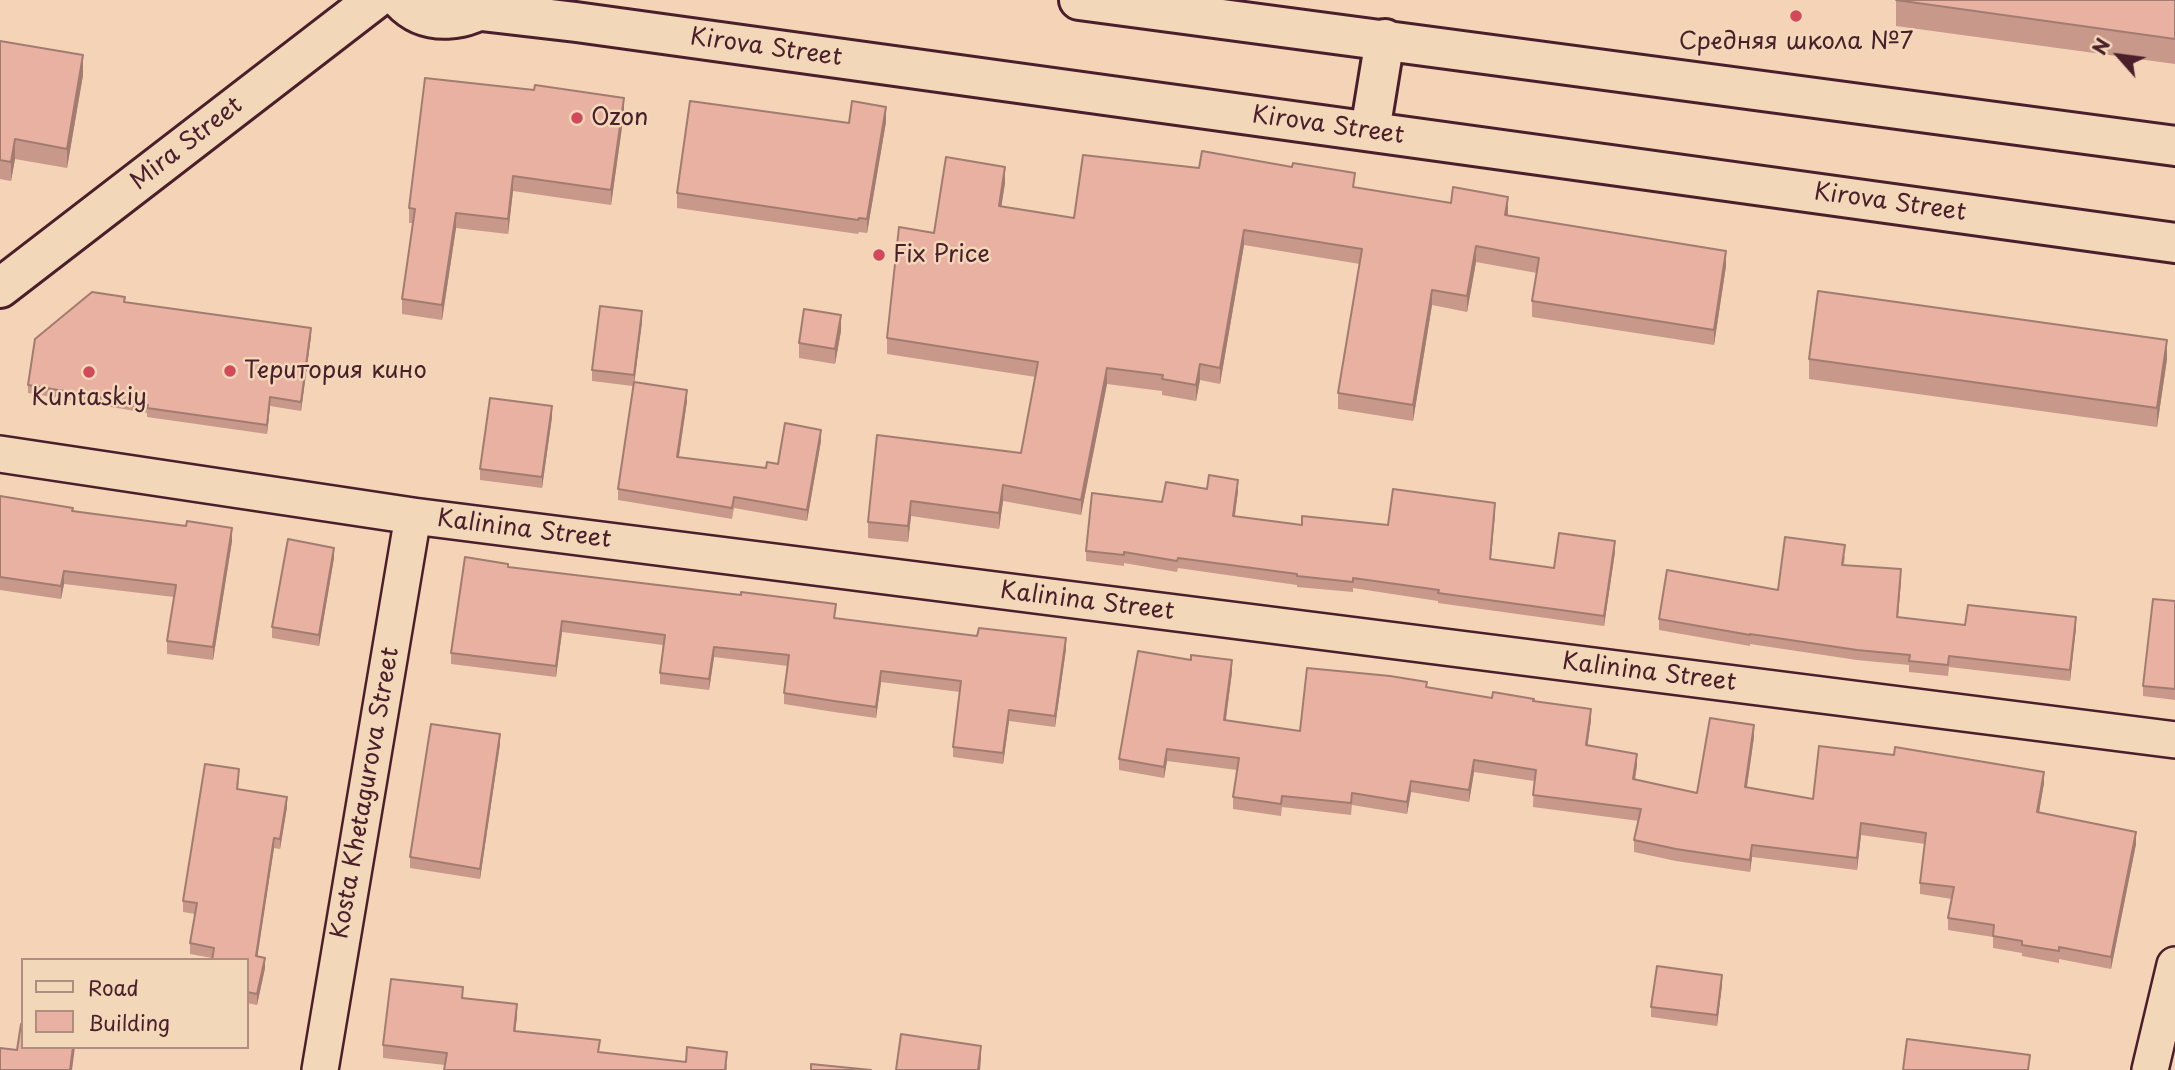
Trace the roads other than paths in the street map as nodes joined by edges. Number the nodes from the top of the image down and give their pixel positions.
1 (374, 0) edge
2 (401, 0) edge
3 (1079, 0) edge
4 (488, 6) edge
5 (1385, 40) junction
6 (1370, 131) junction
7 (2175, 146) edge
8 (2175, 243) edge
9 (0, 288) edge
10 (0, 454) edge
11 (413, 516) junction
12 (2175, 740) edge
13 (2175, 965) edge
14 (320, 1070) edge
15 (2150, 1070) edge

1 - 9 street, Mira Street
2 - 4 street, Kirova Street
3 - 5 street
4 - 6 street, Kirova Street
5 - 6 street
5 - 7 street
6 - 8 street, Kirova Street
10 - 11 street, Kalinina Street
11 - 12 street, Kalinina Street
11 - 14 street, Kosta Khetagurova Street
13 - 15 street

